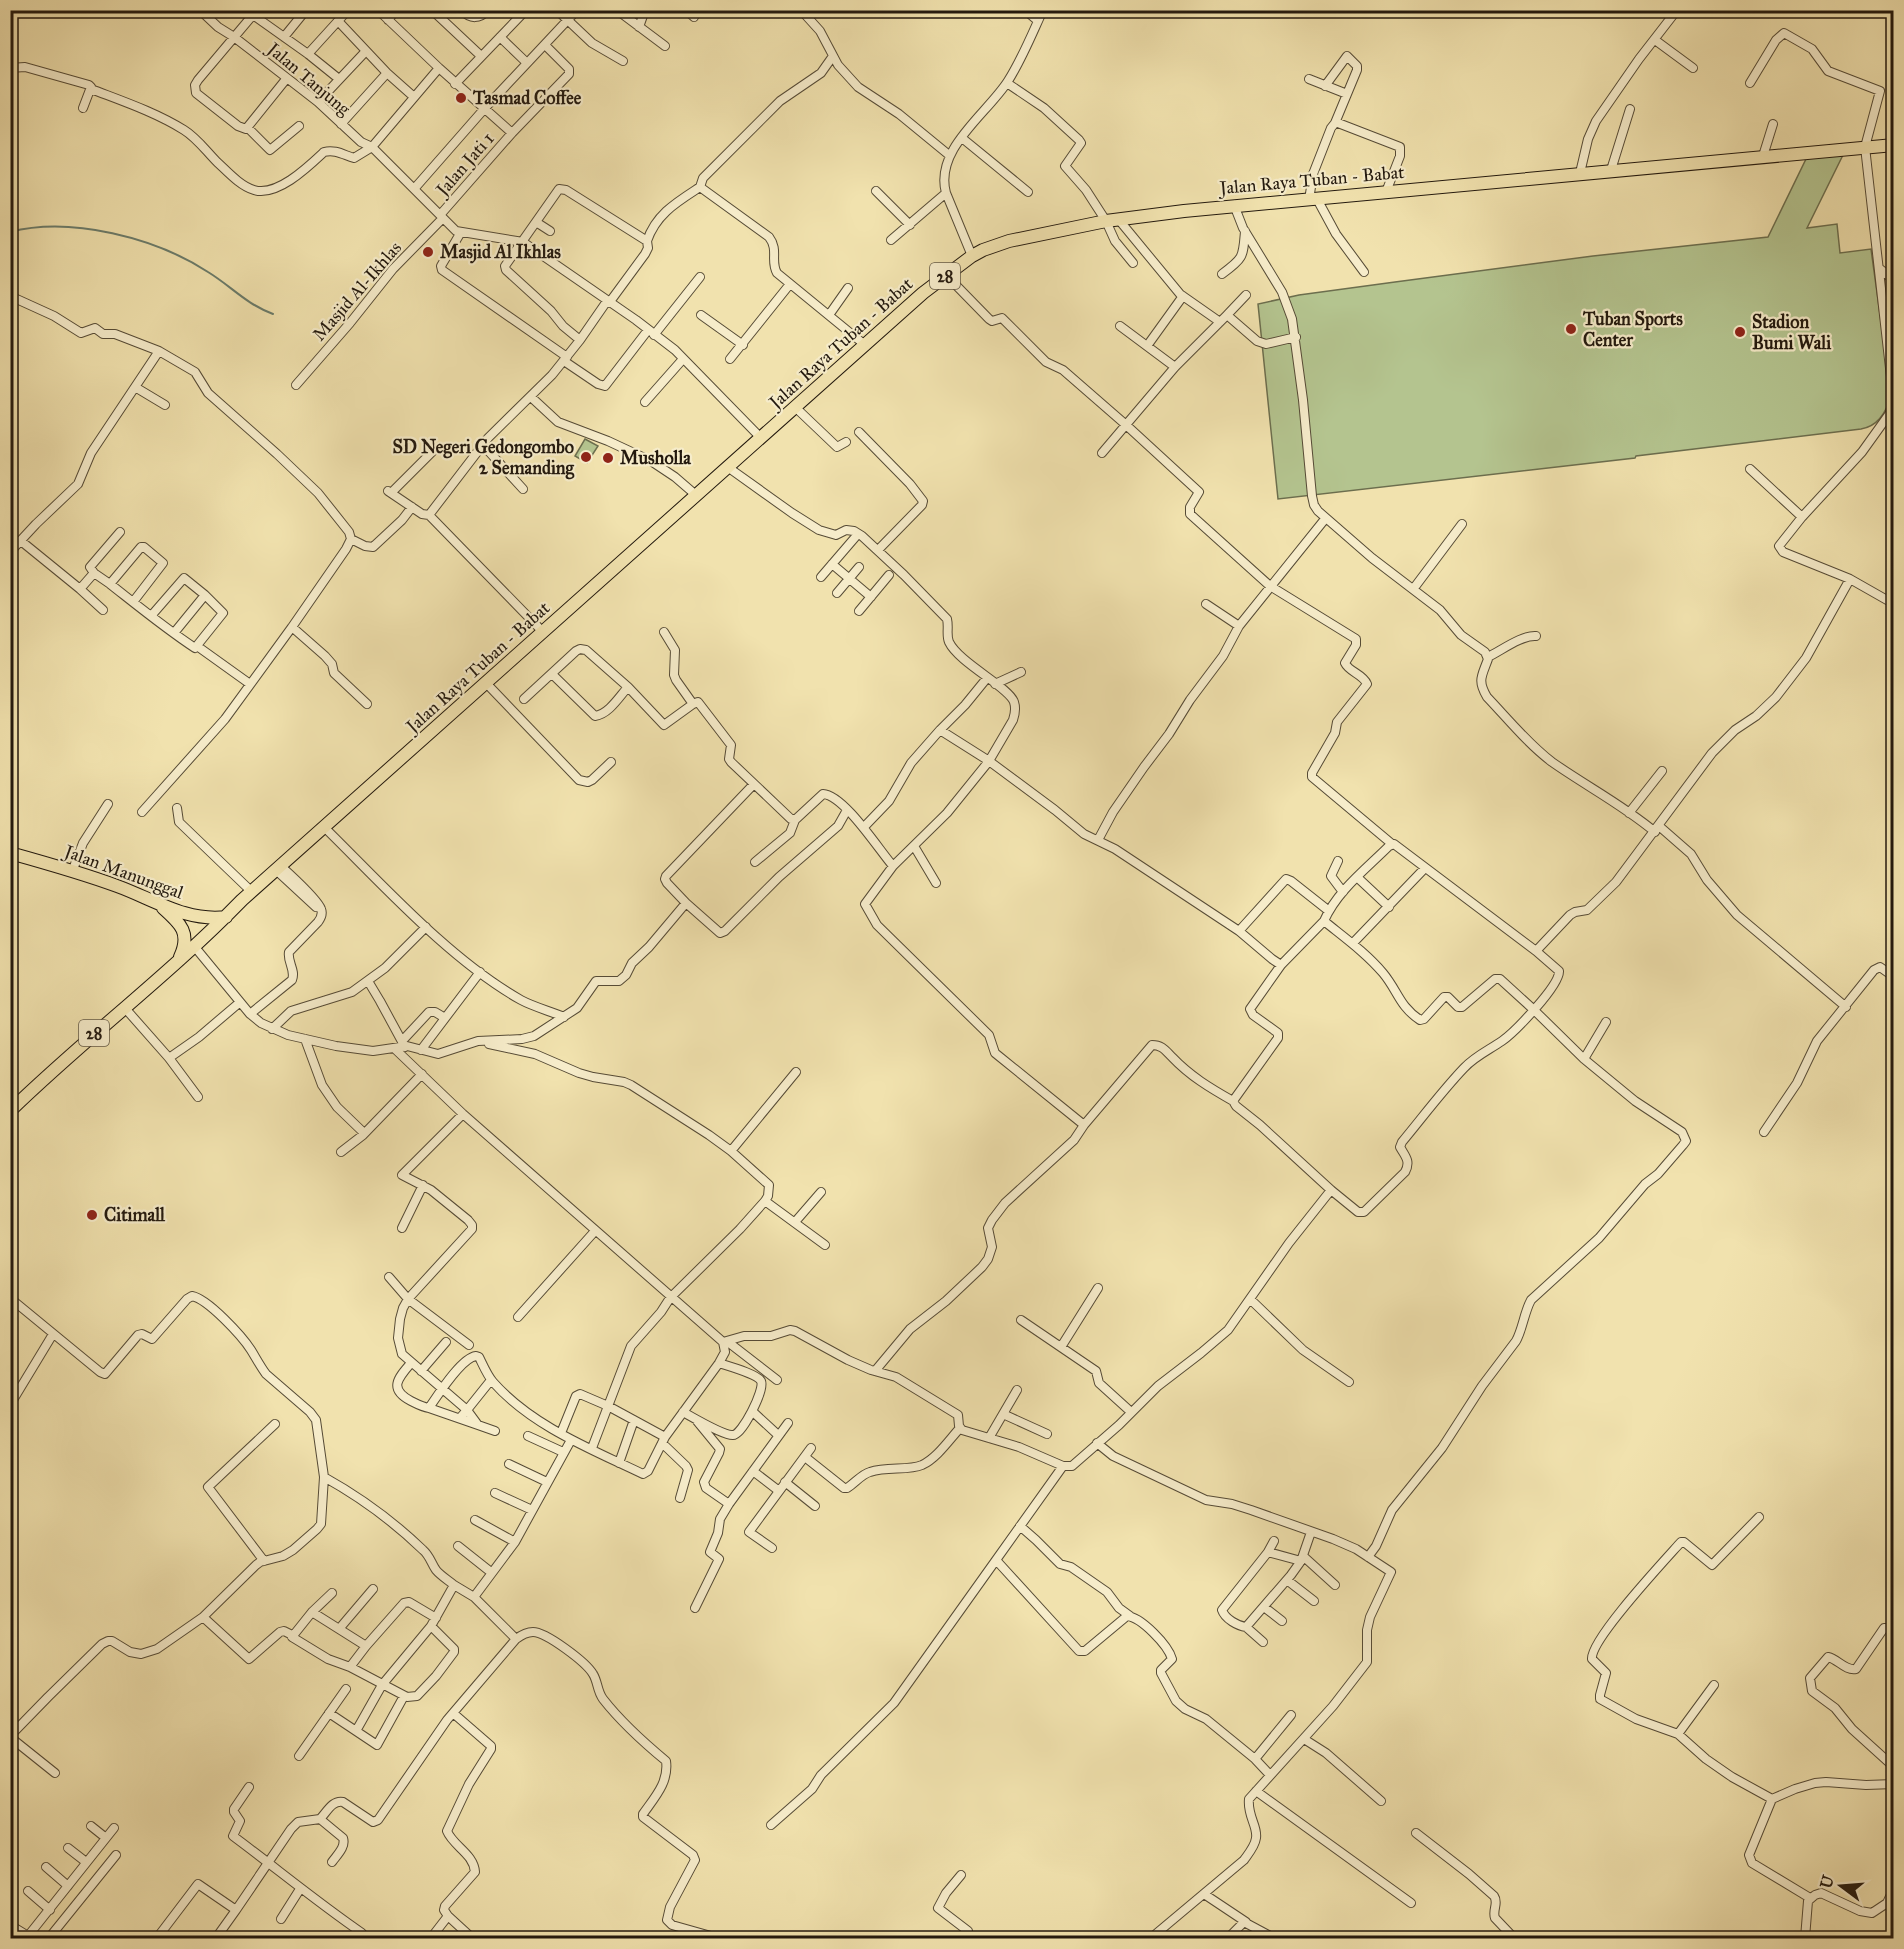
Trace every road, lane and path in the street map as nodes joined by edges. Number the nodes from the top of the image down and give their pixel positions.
1 (12, 10) edge
2 (306, 10) edge
3 (348, 10) edge
4 (378, 10) edge
5 (396, 10) edge
6 (432, 10) edge
7 (461, 10) edge
8 (489, 10) edge
9 (526, 10) edge
10 (557, 10) edge
11 (577, 10) edge
12 (617, 10) edge
13 (645, 10) edge
14 (686, 10) edge
15 (801, 10) edge
16 (1025, 10) edge
17 (1043, 10) edge
18 (1239, 10) edge
19 (1245, 10) edge
20 (1677, 10) edge
21 (206, 12) edge
22 (255, 13) edge
23 (694, 17) dead end
24 (388, 20) junction
25 (338, 21) junction
26 (569, 21) junction
27 (1038, 21) junction
28 (10, 22) edge
29 (639, 27) junction
30 (234, 37) junction
31 (284, 37) junction
32 (500, 37) junction
33 (1654, 40) junction
34 (545, 45) junction
35 (665, 46) dead end
36 (366, 51) junction
37 (308, 54) junction
38 (481, 56) junction
39 (832, 56) junction
40 (623, 61) dead end
41 (527, 63) junction
42 (10, 68) edge
43 (1693, 68) dead end
44 (439, 69) junction
45 (387, 73) junction
46 (287, 78) junction
47 (339, 79) junction
48 (1309, 79) dead end
49 (1006, 83) junction
50 (1750, 83) dead end
51 (455, 84) junction
52 (1325, 86) junction
53 (91, 89) junction
54 (1347, 94) junction
55 (414, 98) junction
56 (318, 102) junction
57 (83, 108) dead end
58 (485, 108) junction
59 (1630, 109) dead end
60 (1335, 123) junction
61 (341, 124) junction
62 (1773, 124) dead end
63 (298, 126) dead end
64 (248, 128) junction
65 (512, 133) junction
66 (962, 138) junction
67 (1893, 145) edge
68 (372, 147) junction
69 (1865, 147) junction
70 (949, 155) junction
71 (1763, 156) junction
72 (1611, 170) junction
73 (1580, 173) junction
74 (700, 186) junction
75 (414, 189) junction
76 (876, 191) dead end
77 (1028, 192) dead end
78 (1386, 192) junction
79 (946, 193) junction
80 (1313, 199) junction
81 (1234, 205) junction
82 (442, 216) junction
83 (1113, 220) junction
84 (536, 222) junction
85 (910, 225) junction
86 (550, 231) dead end
87 (1245, 231) junction
88 (461, 232) junction
89 (891, 240) dead end
90 (523, 242) junction
91 (647, 242) junction
92 (972, 256) junction
93 (1133, 263) dead end
94 (1880, 269) junction
95 (1364, 272) dead end
96 (1222, 274) dead end
97 (946, 275) junction
98 (700, 277) dead end
99 (1893, 280) edge
100 (790, 284) junction
101 (848, 288) dead end
102 (1246, 295) dead end
103 (10, 296) edge
104 (1183, 296) junction
105 (608, 302) junction
106 (701, 315) dead end
107 (829, 315) junction
108 (1227, 315) junction
109 (1220, 322) junction
110 (1120, 326) dead end
111 (651, 332) junction
112 (1296, 337) junction
113 (580, 340) junction
114 (743, 345) junction
115 (865, 345) junction
116 (1147, 346) junction
117 (159, 351) junction
118 (565, 359) junction
119 (683, 359) junction
120 (730, 359) dead end
121 (1175, 367) junction
122 (296, 385) dead end
123 (135, 387) junction
124 (531, 397) junction
125 (645, 402) dead end
126 (165, 405) dead end
127 (795, 407) junction
128 (1125, 424) junction
129 (859, 432) dead end
130 (761, 438) junction
131 (846, 442) dead end
132 (483, 445) junction
133 (433, 451) dead end
134 (1102, 453) dead end
135 (729, 468) junction
136 (1750, 469) dead end
137 (523, 489) dead end
138 (697, 496) junction
139 (412, 507) junction
140 (429, 515) junction
141 (1802, 517) junction
142 (1325, 519) junction
143 (1462, 524) dead end
144 (120, 532) dead end
145 (858, 534) junction
146 (836, 535) junction
147 (351, 539) junction
148 (21, 541) junction
149 (848, 545) junction
150 (878, 550) junction
151 (10, 552) edge
152 (832, 564) junction
153 (859, 567) dead end
154 (94, 573) junction
155 (889, 575) dead end
156 (821, 577) dead end
157 (849, 579) junction
158 (1850, 579) junction
159 (110, 584) junction
160 (1270, 586) junction
161 (1414, 588) junction
162 (80, 589) junction
163 (837, 593) dead end
164 (205, 595) junction
165 (871, 597) junction
166 (133, 602) junction
167 (1206, 604) dead end
168 (1893, 604) edge
169 (103, 610) dead end
170 (859, 611) dead end
171 (151, 616) junction
172 (1239, 626) junction
173 (292, 627) junction
174 (543, 632) junction
175 (664, 632) dead end
176 (174, 633) junction
177 (1536, 636) dead end
178 (197, 646) junction
179 (1488, 657) junction
180 (1021, 672) dead end
181 (552, 674) junction
182 (987, 678) junction
183 (486, 683) junction
184 (250, 684) junction
185 (995, 684) junction
186 (628, 687) junction
187 (524, 699) dead end
188 (367, 704) dead end
189 (693, 704) junction
190 (940, 730) junction
191 (989, 761) junction
192 (611, 762) dead end
193 (1662, 771) dead end
194 (753, 785) junction
195 (108, 804) dead end
196 (177, 808) dead end
197 (847, 810) junction
198 (142, 812) dead end
199 (1629, 813) junction
200 (795, 820) junction
201 (864, 827) junction
202 (325, 828) junction
203 (1657, 829) junction
204 (1098, 840) junction
205 (1392, 844) junction
206 (914, 846) junction
207 (10, 853) edge
208 (1338, 861) dead end
209 (755, 862) dead end
210 (894, 866) junction
211 (279, 868) junction
212 (1425, 868) junction
213 (72, 872) junction
214 (1358, 878) junction
215 (936, 883) dead end
216 (252, 892) junction
217 (1343, 892) junction
218 (155, 902) junction
219 (686, 903) junction
220 (1389, 907) junction
221 (1329, 911) junction
222 (226, 917) junction
223 (1324, 921) junction
224 (426, 927) junction
225 (1239, 931) junction
226 (1353, 943) junction
227 (194, 946) junction
228 (1536, 951) junction
229 (180, 958) junction
230 (1281, 965) junction
231 (480, 972) junction
232 (1893, 977) edge
233 (368, 981) junction
234 (239, 1003) junction
235 (1846, 1006) junction
236 (124, 1007) junction
237 (1534, 1010) junction
238 (250, 1014) junction
239 (564, 1017) junction
240 (445, 1018) junction
241 (1606, 1022) dead end
242 (272, 1029) junction
243 (306, 1040) junction
244 (478, 1041) junction
245 (403, 1044) junction
246 (395, 1049) junction
247 (422, 1050) junction
248 (169, 1058) junction
249 (1584, 1059) junction
250 (796, 1072) dead end
251 (422, 1074) junction
252 (198, 1097) dead end
253 (1233, 1101) junction
254 (10, 1111) edge
255 (463, 1114) junction
256 (1084, 1125) junction
257 (1764, 1132) dead end
258 (364, 1133) junction
259 (731, 1151) junction
260 (341, 1152) dead end
261 (423, 1185) junction
262 (1331, 1190) junction
263 (821, 1192) dead end
264 (765, 1201) junction
265 (795, 1222) junction
266 (402, 1227) dead end
267 (595, 1231) junction
268 (825, 1245) dead end
269 (389, 1277) dead end
270 (1098, 1288) dead end
271 (10, 1298) edge
272 (670, 1298) junction
273 (408, 1299) junction
274 (1250, 1299) junction
275 (518, 1317) dead end
276 (1022, 1320) dead end
277 (53, 1334) junction
278 (446, 1342) dead end
279 (726, 1342) junction
280 (469, 1345) dead end
281 (1061, 1347) junction
282 (411, 1363) junction
283 (719, 1363) junction
284 (421, 1371) junction
285 (875, 1371) junction
286 (491, 1380) junction
287 (777, 1380) dead end
288 (1349, 1382) dead end
289 (443, 1388) junction
290 (1017, 1390) dead end
291 (10, 1406) edge
292 (608, 1406) junction
293 (429, 1408) junction
294 (467, 1410) junction
295 (752, 1411) junction
296 (683, 1412) junction
297 (1131, 1413) junction
298 (1003, 1414) junction
299 (460, 1418) junction
300 (696, 1419) junction
301 (634, 1420) junction
302 (788, 1423) dead end
303 (275, 1424) dead end
304 (478, 1425) junction
305 (960, 1428) junction
306 (495, 1431) dead end
307 (561, 1433) junction
308 (1047, 1434) dead end
309 (778, 1435) junction
310 (528, 1436) dead end
311 (989, 1438) junction
312 (571, 1440) junction
313 (663, 1440) junction
314 (1097, 1443) junction
315 (812, 1448) dead end
316 (592, 1449) junction
317 (563, 1452) junction
318 (805, 1457) junction
319 (619, 1463) junction
320 (509, 1464) dead end
321 (1063, 1466) junction
322 (753, 1471) junction
323 (324, 1477) junction
324 (547, 1482) junction
325 (785, 1482) junction
326 (779, 1491) junction
327 (495, 1493) dead end
328 (680, 1498) dead end
329 (729, 1504) junction
330 (815, 1506) dead end
331 (532, 1510) junction
332 (1758, 1517) dead end
333 (475, 1520) dead end
334 (1020, 1526) junction
335 (1311, 1532) junction
336 (1274, 1541) dead end
337 (515, 1542) junction
338 (458, 1546) dead end
339 (772, 1548) dead end
340 (1268, 1552) junction
341 (1368, 1557) junction
342 (1302, 1558) junction
343 (996, 1560) junction
344 (264, 1561) junction
345 (492, 1573) junction
346 (1287, 1580) junction
347 (454, 1585) junction
348 (1335, 1585) dead end
349 (373, 1589) dead end
350 (332, 1593) dead end
351 (474, 1597) junction
352 (1314, 1600) dead end
353 (1264, 1607) junction
354 (695, 1608) dead end
355 (312, 1612) junction
356 (1130, 1616) junction
357 (203, 1617) junction
358 (436, 1618) junction
359 (1282, 1621) dead end
360 (430, 1626) junction
361 (1246, 1627) junction
362 (339, 1629) junction
363 (1893, 1629) edge
364 (292, 1635) junction
365 (516, 1639) junction
366 (1263, 1642) dead end
367 (366, 1646) junction
368 (350, 1667) junction
369 (382, 1685) junction
370 (1714, 1685) dead end
371 (346, 1689) dead end
372 (404, 1696) junction
373 (329, 1713) junction
374 (453, 1713) junction
375 (1291, 1714) dead end
376 (356, 1731) junction
377 (1678, 1734) junction
378 (10, 1736) edge
379 (1304, 1739) junction
380 (299, 1756) dead end
381 (1255, 1759) junction
382 (1893, 1767) edge
383 (55, 1773) dead end
384 (1270, 1775) junction
385 (1893, 1784) edge
386 (249, 1786) dead end
387 (1256, 1791) junction
388 (1772, 1799) junction
389 (1381, 1801) dead end
390 (320, 1819) junction
391 (771, 1825) dead end
392 (91, 1826) dead end
393 (114, 1828) dead end
394 (1416, 1833) dead end
395 (106, 1838) junction
396 (68, 1848) dead end
397 (116, 1855) dead end
398 (268, 1861) junction
399 (86, 1862) junction
400 (332, 1862) dead end
401 (46, 1868) dead end
402 (961, 1875) dead end
403 (68, 1886) junction
404 (1893, 1888) edge
405 (300, 1889) junction
406 (28, 1891) dead end
407 (1204, 1894) junction
408 (1810, 1898) junction
409 (1410, 1903) dead end
410 (50, 1910) junction
411 (236, 1910) junction
412 (448, 1916) junction
413 (281, 1919) dead end
414 (1246, 1922) junction
415 (10, 1926) edge
416 (30, 1937) edge
417 (49, 1938) edge
418 (157, 1938) edge
419 (216, 1938) edge
420 (362, 1938) edge
421 (430, 1938) edge
422 (472, 1938) edge
423 (717, 1938) edge
424 (967, 1938) edge
425 (1151, 1938) edge
426 (1228, 1938) edge
427 (1274, 1938) edge
428 (1514, 1938) edge
429 (1805, 1938) edge

1 - 28 street
2 - 31 street
3 - 25 street
4 - 24 street
5 - 24 street
6 - 38 street
7 - 8 street
9 - 32 street
10 - 26 street
11 - 26 street
12 - 29 street
13 - 29 street
14 - 23 street
15 - 39 street
16 - 27 street
17 - 27 street
18 - 19 street
20 - 33 street
21 - 30 street, Jalan Tanjung
22 - 30 street
22 - 31 street
24 - 44 street
25 - 36 street
25 - 37 street
26 - 34 street
26 - 40 street
27 - 49 street
29 - 35 street
30 - 46 street, Jalan Tanjung
30 - 64 street
31 - 37 street
32 - 38 street
32 - 41 street
33 - 43 street
33 - 73 street
34 - 41 street
34 - 65 street, Jalan Jati 1
36 - 45 street
36 - 47 street
37 - 47 street
38 - 51 street
39 - 70 street
39 - 74 street
41 - 58 street
42 - 53 street
44 - 51 street
44 - 55 street
45 - 55 street
45 - 61 street
46 - 56 street, Jalan Tanjung
46 - 64 street
47 - 56 street
48 - 52 street
49 - 66 street
49 - 83 street
50 - 69 street
51 - 58 street
52 - 54 street
52 - 54 street
53 - 57 street
53 - 68 street
54 - 60 street
55 - 68 street
56 - 61 street, Jalan Tanjung
58 - 65 street
58 - 75 street
59 - 72 street
60 - 78 street
60 - 80 street
61 - 68 street, Jalan Tanjung
62 - 71 street
63 - 64 street
65 - 82 street, Jalan Jati 1
66 - 70 street
66 - 77 street
67 - 69 highway, Jalan Raya Tuban - Babat / 28
68 - 75 street, Jalan Tanjung
69 - 71 highway, Jalan Raya Tuban - Babat / 28
69 - 94 street
70 - 79 street
71 - 72 highway, Jalan Raya Tuban - Babat / 28
72 - 73 highway, Jalan Raya Tuban - Babat / 28
73 - 78 highway, Jalan Raya Tuban - Babat / 28
74 - 91 street
74 - 100 street
75 - 82 street, Jalan Tanjung
76 - 85 street
78 - 80 highway, Jalan Raya Tuban - Babat / 28
79 - 85 street
79 - 92 street
80 - 81 highway, Jalan Raya Tuban - Babat / 28
80 - 95 street
81 - 83 highway, Jalan Raya Tuban - Babat / 28
81 - 87 street
82 - 88 street, Jalan Tanjung
82 - 122 street, Masjid Al-Ikhlas
83 - 92 highway, Jalan Raya Tuban - Babat / 28
83 - 93 street
83 - 104 street
84 - 86 street
84 - 90 street
84 - 91 street
85 - 89 street
87 - 96 street
87 - 112 street
88 - 90 street
88 - 118 street
90 - 105 street
90 - 113 street
91 - 105 street
92 - 97 highway, Jalan Raya Tuban - Babat / 28
94 - 99 street
94 - 141 street
97 - 115 highway, Jalan Raya Tuban - Babat / 28
97 - 128 street
98 - 111 street
100 - 107 street
100 - 114 street
101 - 107 street
102 - 108 street
103 - 117 street
104 - 109 street
104 - 116 street
105 - 111 street
105 - 113 street
106 - 114 street
107 - 115 street
108 - 109 street
108 - 112 street
109 - 121 street
110 - 116 street
111 - 118 street
111 - 119 street
112 - 142 street
113 - 118 street
114 - 120 street
115 - 127 highway, Jalan Raya Tuban - Babat / 28
116 - 121 street
117 - 123 street
117 - 147 street
118 - 124 street
119 - 125 street
119 - 130 street
121 - 128 street
123 - 126 street
123 - 148 street
124 - 132 street
124 - 138 street
127 - 130 highway, Jalan Raya Tuban - Babat / 28
127 - 131 street
128 - 134 street
128 - 160 street
129 - 150 street
130 - 135 highway, Jalan Raya Tuban - Babat / 28
132 - 137 street
132 - 140 street
133 - 139 street
135 - 138 highway, Jalan Raya Tuban - Babat / 28
135 - 146 street
136 - 141 street
138 - 174 highway, Jalan Raya Tuban - Babat / 28
139 - 140 street
139 - 147 street
140 - 174 street
141 - 158 street
142 - 160 street
142 - 161 street
143 - 161 street
144 - 154 street
145 - 146 street
145 - 149 street
145 - 150 street
146 - 149 street
147 - 173 street
148 - 151 street
148 - 162 street
149 - 152 street
150 - 182 street
152 - 156 street
152 - 157 street
153 - 157 street
154 - 159 street
154 - 162 street
155 - 165 street
157 - 163 street
157 - 165 street
158 - 168 street
158 - 203 street
159 - 166 street
159 - 166 street
160 - 172 street
160 - 205 street
161 - 179 street
162 - 169 street
164 - 171 street
164 - 176 street
164 - 178 street
165 - 170 street
166 - 171 street
167 - 172 street
171 - 176 street
172 - 204 street
173 - 184 street
173 - 188 street
174 - 183 highway, Jalan Raya Tuban - Babat / 28
175 - 189 street
176 - 178 street
177 - 179 street
178 - 184 street
179 - 199 street
180 - 185 street
181 - 186 street
181 - 186 street
181 - 187 street
182 - 185 street
182 - 190 street
183 - 192 street
183 - 202 highway, Jalan Raya Tuban - Babat / 28
184 - 198 street
185 - 191 street
186 - 189 street
189 - 194 street
190 - 191 street
190 - 201 street
191 - 204 street
191 - 206 street
193 - 199 street
194 - 200 street
194 - 219 street
195 - 213 street
196 - 216 street
197 - 200 street
197 - 201 street
197 - 219 street
199 - 203 street
200 - 209 street
201 - 210 street
202 - 211 highway, Jalan Raya Tuban - Babat / 28
202 - 224 street
203 - 228 street
203 - 235 street
204 - 225 street
205 - 212 street
205 - 214 street
206 - 210 street
206 - 215 street
207 - 213 highway, Jalan Manunggal
208 - 217 street
210 - 256 street
211 - 216 highway, Jalan Raya Tuban - Babat / 28
211 - 238 street
212 - 220 street
212 - 228 street
213 - 218 highway, Jalan Manunggal
214 - 217 street
214 - 220 street
216 - 222 highway, Jalan Raya Tuban - Babat / 28
217 - 221 street
218 - 222 highway, Jalan Manunggal
218 - 229 highway
219 - 239 street
220 - 226 street
221 - 223 street
221 - 225 street
222 - 227 highway, Jalan Raya Tuban - Babat / 28
223 - 226 street
223 - 230 street
224 - 231 street
224 - 233 street
225 - 230 street
226 - 237 street
227 - 229 highway, 28
227 - 234 street
228 - 237 street
229 - 236 highway, 28
230 - 253 street
231 - 239 street
231 - 240 street
232 - 235 street
233 - 242 street
233 - 245 street
234 - 238 street
234 - 248 street
235 - 257 street
236 - 248 street
236 - 254 highway, 28
237 - 249 street
237 - 262 street
238 - 242 street
239 - 244 street
240 - 245 street
240 - 247 street
241 - 249 street
242 - 243 street
243 - 246 street
243 - 258 street
244 - 247 street
244 - 259 street
245 - 246 street
245 - 247 street
246 - 251 street
248 - 252 street
249 - 341 street
250 - 259 street
251 - 255 street
251 - 258 street
253 - 256 street
253 - 262 street
255 - 261 street
255 - 267 street
256 - 285 street
258 - 260 street
259 - 264 street
261 - 266 street
261 - 273 street
262 - 274 street
263 - 265 street
264 - 265 street
264 - 272 street
265 - 268 street
267 - 272 street
267 - 275 street
269 - 273 street
270 - 281 street
271 - 277 street
272 - 279 street
272 - 292 street
273 - 280 street
273 - 282 street
274 - 288 street
274 - 297 street
276 - 281 street
277 - 291 street
277 - 323 street
278 - 284 street
279 - 283 street
279 - 285 street
279 - 287 street
281 - 297 street
282 - 284 street
282 - 293 street
283 - 295 street
283 - 296 street
284 - 289 street
285 - 305 street
286 - 289 street
286 - 294 street
286 - 307 street
289 - 293 street
289 - 294 street
290 - 298 street
292 - 301 street
292 - 307 street
292 - 316 street
293 - 299 street
294 - 299 street
294 - 304 street
295 - 300 street
295 - 309 street
296 - 300 street
296 - 313 street
297 - 314 street
298 - 308 street
298 - 311 street
299 - 304 street
300 - 329 street
301 - 313 street
301 - 319 street
302 - 309 street
303 - 344 street
304 - 306 street
305 - 311 street
305 - 318 street
307 - 312 street
309 - 322 street
310 - 317 street
311 - 321 street
312 - 316 street
312 - 317 street
313 - 319 street
313 - 328 street
314 - 321 street
314 - 335 street
315 - 318 street
316 - 319 street
317 - 324 street
318 - 325 street
320 - 324 street
321 - 334 street
322 - 326 street
322 - 329 street
323 - 344 street
323 - 347 street
324 - 331 street
325 - 326 street
325 - 330 street
326 - 339 street
327 - 331 street
329 - 354 street
331 - 337 street
332 - 377 street
333 - 337 street
334 - 343 street
334 - 356 street
335 - 341 street
335 - 342 street
336 - 340 street
337 - 345 street
338 - 345 street
340 - 342 street
340 - 361 street
341 - 379 street
342 - 346 street
342 - 348 street
343 - 356 street
343 - 391 street
344 - 357 street
345 - 351 street
346 - 352 street
346 - 353 street
347 - 351 street
347 - 358 street
349 - 362 street
350 - 355 street
351 - 365 street
353 - 359 street
353 - 361 street
355 - 362 street
355 - 364 street
356 - 381 street
357 - 364 street
357 - 378 street
358 - 360 street
358 - 367 street
360 - 369 street
360 - 372 street
361 - 366 street
362 - 367 street
363 - 382 street
364 - 368 street
365 - 374 street
365 - 423 street
367 - 368 street
368 - 369 street
369 - 372 street
369 - 376 street
370 - 377 street
371 - 373 street
372 - 376 street
373 - 376 street
373 - 380 street
374 - 390 street
374 - 412 street
375 - 381 street
377 - 388 street
378 - 383 street
379 - 384 street
379 - 389 street
381 - 384 street
384 - 387 street
385 - 388 street
386 - 398 street
387 - 407 street
387 - 409 street
388 - 408 street
390 - 398 street
390 - 400 street
392 - 395 street
393 - 395 street
394 - 428 street
395 - 399 street
396 - 399 street
397 - 417 street
398 - 405 street
398 - 411 street
399 - 403 street
401 - 403 street
402 - 424 street
403 - 410 street
404 - 408 street
405 - 413 street
405 - 420 street
406 - 410 street
407 - 414 street
407 - 425 street
408 - 429 street
410 - 416 street
411 - 418 street
411 - 419 street
412 - 421 street
412 - 422 street
414 - 426 street
414 - 427 street
415 - 416 street

